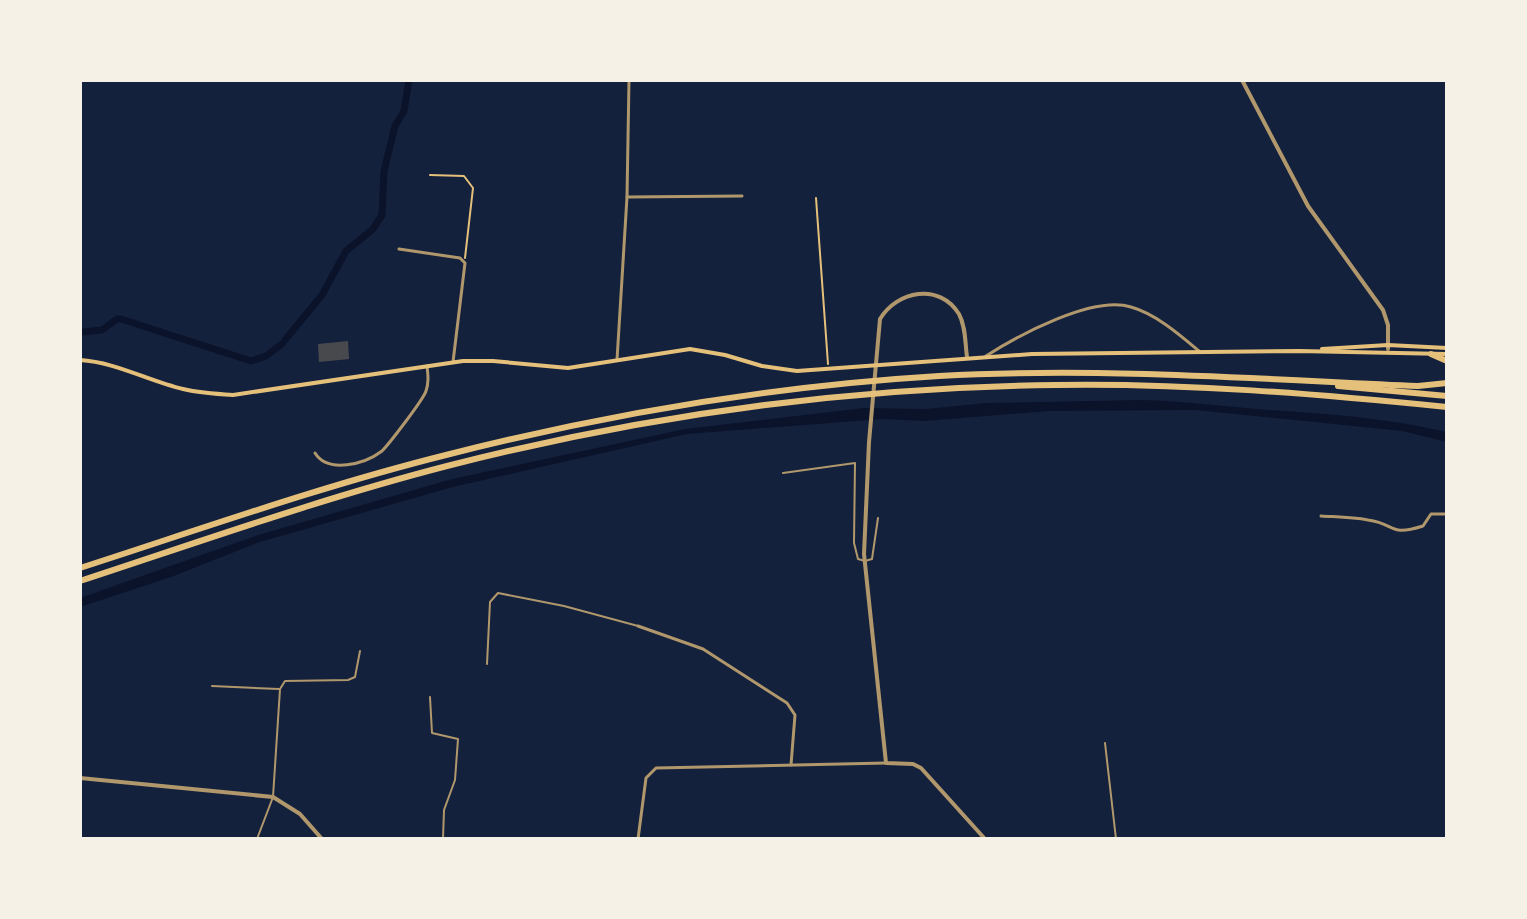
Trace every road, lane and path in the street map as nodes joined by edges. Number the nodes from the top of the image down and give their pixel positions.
1 (629, 80) edge
2 (1242, 80) edge
3 (430, 175) dead end
4 (742, 196) dead end
5 (627, 197) junction
6 (816, 198) dead end
7 (399, 249) dead end
8 (465, 263) junction
9 (1388, 345) junction
10 (1447, 348) edge
11 (1199, 351) junction
12 (1299, 351) junction
13 (1388, 353) junction
14 (1431, 354) junction
15 (1447, 354) edge
16 (986, 356) junction
17 (967, 357) junction
18 (80, 360) edge
19 (616, 361) junction
20 (1447, 361) edge
21 (453, 363) junction
22 (427, 366) junction
23 (828, 369) junction
24 (1254, 378) junction
25 (1446, 382) edge
26 (1447, 396) edge
27 (1447, 408) edge
28 (315, 453) dead end
29 (783, 473) dead end
30 (1447, 514) edge
31 (1321, 516) dead end
32 (878, 518) dead end
33 (865, 561) junction
34 (80, 568) edge
35 (80, 581) edge
36 (638, 626) joint
37 (360, 651) dead end
38 (487, 664) dead end
39 (212, 686) dead end
40 (280, 689) junction
41 (430, 697) dead end
42 (1105, 743) dead end
43 (886, 763) junction
44 (791, 765) junction
45 (80, 778) edge
46 (273, 797) junction
47 (257, 839) edge
48 (322, 839) edge
49 (443, 839) edge
50 (638, 839) edge
51 (985, 839) edge
52 (1116, 839) edge

1 - 5 street
2 - 9 street
3 - 8 path
4 - 5 street
5 - 19 street
6 - 23 path
7 - 8 street
8 - 21 street
9 - 10 main road
9 - 12 main road
9 - 13 street
11 - 12 main road
11 - 16 main road
11 - 16 street
12 - 13 main road
13 - 14 main road
14 - 15 main road
14 - 20 highway
16 - 17 main road
17 - 23 main road
17 - 33 street
18 - 22 main road
19 - 21 main road
19 - 23 main road
21 - 22 main road
22 - 28 street
24 - 25 highway
24 - 26 highway
24 - 34 highway
27 - 35 highway
29 - 33 lane
30 - 31 street
32 - 33 lane
33 - 43 street
36 - 38 lane
36 - 44 street
37 - 40 lane
39 - 40 lane
40 - 46 lane
41 - 49 lane
42 - 52 lane
43 - 44 street
43 - 51 street
44 - 50 street
45 - 46 street
46 - 47 lane
46 - 48 street

